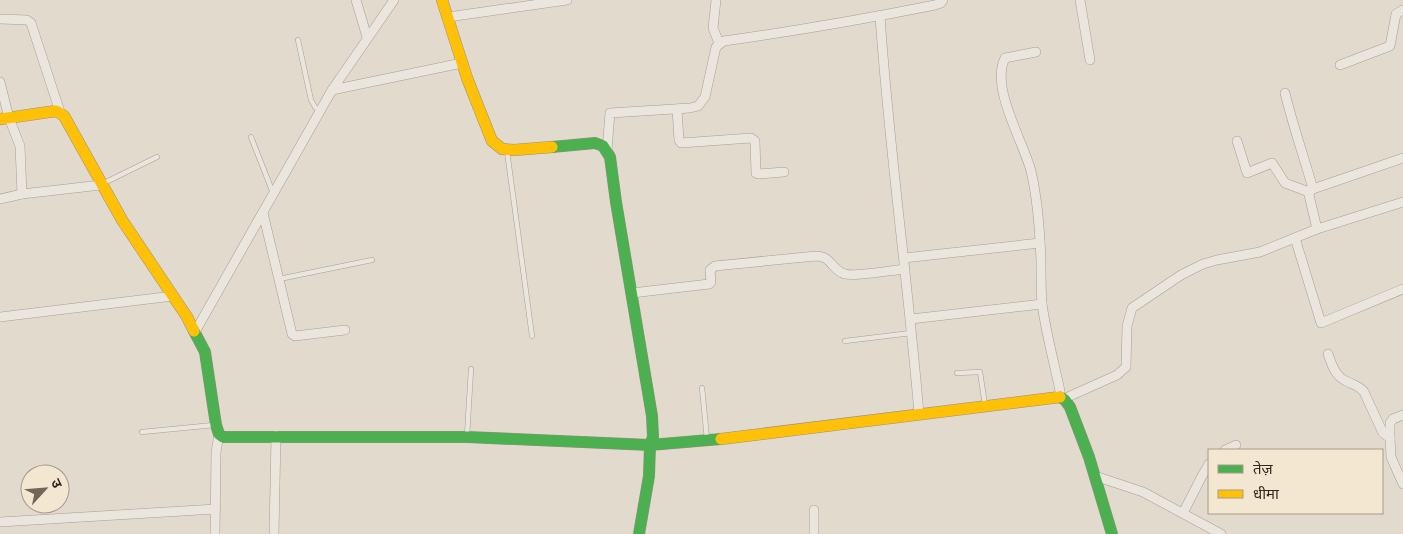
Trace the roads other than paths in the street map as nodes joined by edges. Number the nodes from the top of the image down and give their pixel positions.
1 (356, 0) edge
2 (394, 0) edge
3 (442, 0) edge
4 (567, 0) edge
5 (716, 0) edge
6 (943, 0) edge
7 (1080, 0) edge
8 (1403, 10) edge
9 (880, 16) junction
10 (448, 17) junction
11 (0, 18) edge
12 (367, 38) junction
13 (298, 40) dead end
14 (720, 43) junction
15 (1036, 52) dead end
16 (1090, 60) dead end
17 (462, 63) junction
18 (1340, 65) dead end
19 (0, 82) edge
20 (332, 90) junction
21 (1285, 93) dead end
22 (677, 109) junction
23 (320, 111) junction
24 (60, 112) junction
25 (5, 118) edge
26 (251, 137) dead end
27 (1237, 141) dead end
28 (507, 150) junction
29 (607, 150) junction
30 (157, 157) dead end
31 (1403, 158) edge
32 (784, 172) dead end
33 (101, 185) junction
34 (1311, 190) junction
35 (22, 194) junction
36 (274, 194) junction
37 (0, 199) edge
38 (1403, 202) edge
39 (263, 213) junction
40 (1317, 229) junction
41 (1295, 238) junction
42 (1040, 243) junction
43 (904, 258) junction
44 (372, 260) dead end
45 (905, 269) junction
46 (279, 279) junction
47 (1403, 289) edge
48 (632, 293) junction
49 (173, 296) junction
50 (1042, 304) junction
51 (0, 317) edge
52 (911, 319) junction
53 (345, 330) dead end
54 (195, 332) junction
55 (912, 333) junction
56 (532, 336) dead end
57 (845, 341) dead end
58 (1328, 354) dead end
59 (471, 369) dead end
60 (956, 374) dead end
61 (702, 388) dead end
62 (1062, 399) junction
63 (985, 406) junction
64 (919, 414) junction
65 (1403, 415) edge
66 (217, 430) junction
67 (142, 432) dead end
68 (276, 436) junction
69 (467, 437) junction
70 (1390, 438) junction
71 (707, 441) junction
72 (650, 445) junction
73 (1236, 445) dead end
74 (1227, 449) edge
75 (1208, 466) edge
76 (1095, 476) junction
77 (1403, 484) edge
78 (216, 509) junction
79 (814, 510) dead end
80 (1183, 514) junction
81 (0, 522) edge
82 (215, 534) edge
83 (274, 534) edge
84 (639, 534) edge
85 (814, 534) edge
86 (1112, 534) edge
87 (1221, 534) edge

1 - 12 street
2 - 12 street
3 - 10 street
4 - 10 street
5 - 14 street
6 - 9 street
7 - 16 street
8 - 18 street
9 - 14 street
9 - 43 street
10 - 17 street
11 - 24 street
12 - 20 street
13 - 23 lane
14 - 22 street
15 - 42 street
17 - 20 street
17 - 28 street
19 - 25 street
20 - 23 street
21 - 34 street
22 - 29 street
22 - 32 street
23 - 36 street
24 - 25 street
24 - 33 street
25 - 35 street
26 - 36 lane
27 - 34 street
28 - 29 street
28 - 56 lane
29 - 48 street
30 - 33 lane
31 - 34 street
33 - 35 street
33 - 49 street
34 - 40 street
35 - 37 street
36 - 39 street
38 - 40 street
39 - 46 street
39 - 54 street
40 - 41 street
41 - 47 street
41 - 62 street
42 - 43 street
42 - 50 street
43 - 45 street
44 - 46 lane
45 - 48 street
45 - 52 street
46 - 53 street
48 - 72 street
49 - 51 street
49 - 54 street
50 - 52 street
50 - 62 street
52 - 55 street
54 - 66 street
55 - 57 lane
55 - 64 street
58 - 70 street
59 - 69 lane
60 - 63 lane
61 - 71 lane
62 - 63 street
62 - 76 street
63 - 64 street
64 - 71 street
65 - 70 street
66 - 67 lane
66 - 68 street
66 - 78 street
68 - 69 street
68 - 83 street
69 - 72 street
70 - 77 street
71 - 72 street
72 - 84 street
73 - 74 street
75 - 80 street
76 - 80 street
76 - 86 street
78 - 81 street
78 - 82 street
79 - 85 street
80 - 87 street

